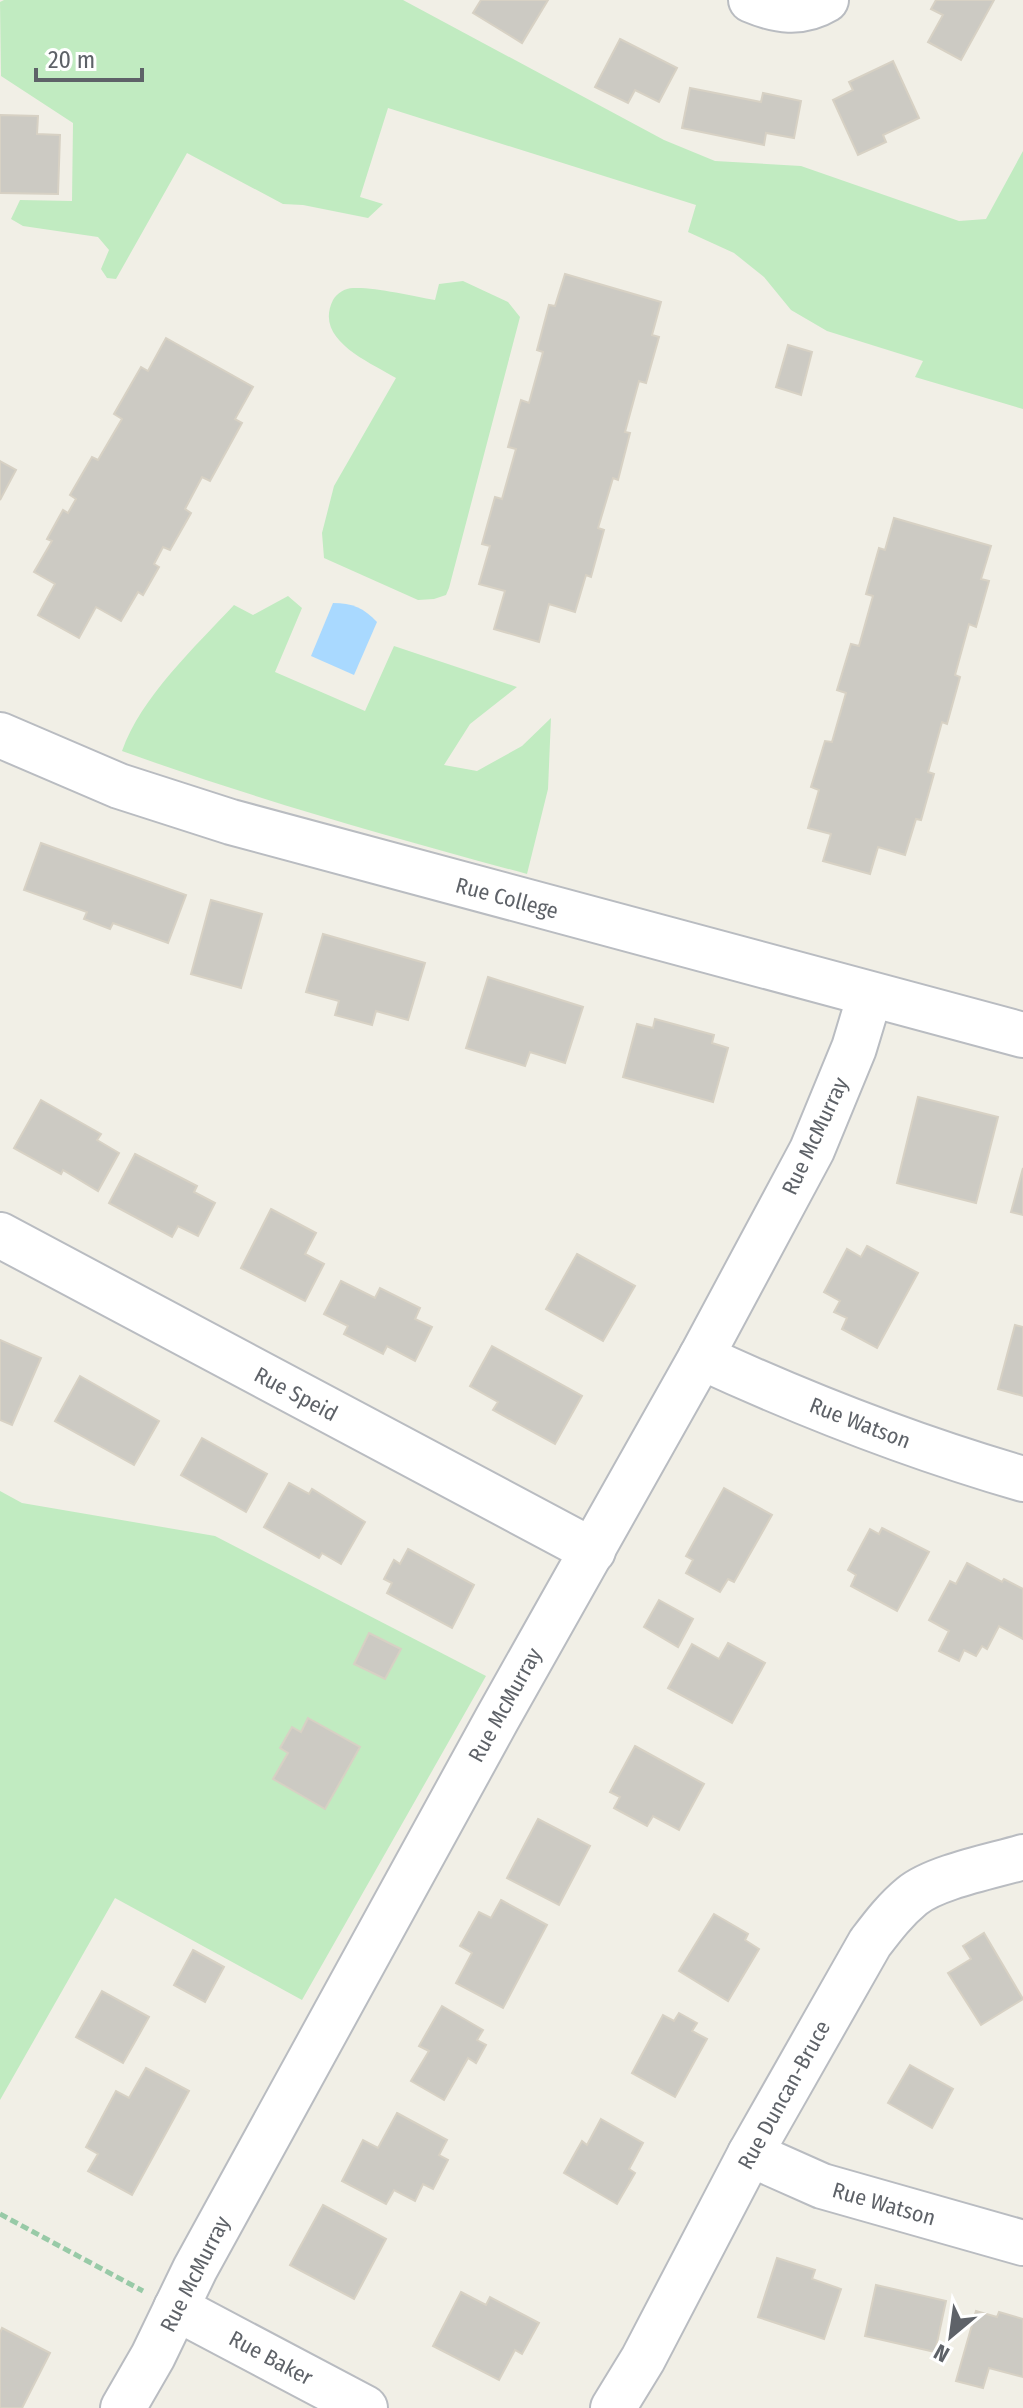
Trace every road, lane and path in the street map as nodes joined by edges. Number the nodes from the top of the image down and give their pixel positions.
1 (751, 0) edge
2 (814, 6) edge
3 (0, 735) edge
4 (870, 995) junction
5 (1023, 1035) edge
6 (0, 1235) edge
7 (701, 1357) junction
8 (1023, 1479) edge
9 (593, 1551) junction
10 (1023, 1857) edge
11 (750, 2154) junction
12 (0, 2214) edge
13 (1023, 2243) edge
14 (176, 2308) junction
15 (123, 2408) edge
16 (365, 2408) edge
17 (613, 2408) edge

1 - 2 street
3 - 4 street, Rue College
4 - 5 street, Rue College
4 - 7 street, Rue McMurray
6 - 9 street, Rue Speid
7 - 8 street, Rue Watson
7 - 9 street, Rue McMurray
9 - 14 street, Rue McMurray
10 - 11 street, Rue Duncan-Bruce
11 - 13 street, Rue Watson
11 - 17 street, Rue Duncan-Bruce
12 - 14 path
14 - 15 street, Rue McMurray
14 - 16 street, Rue Baker

